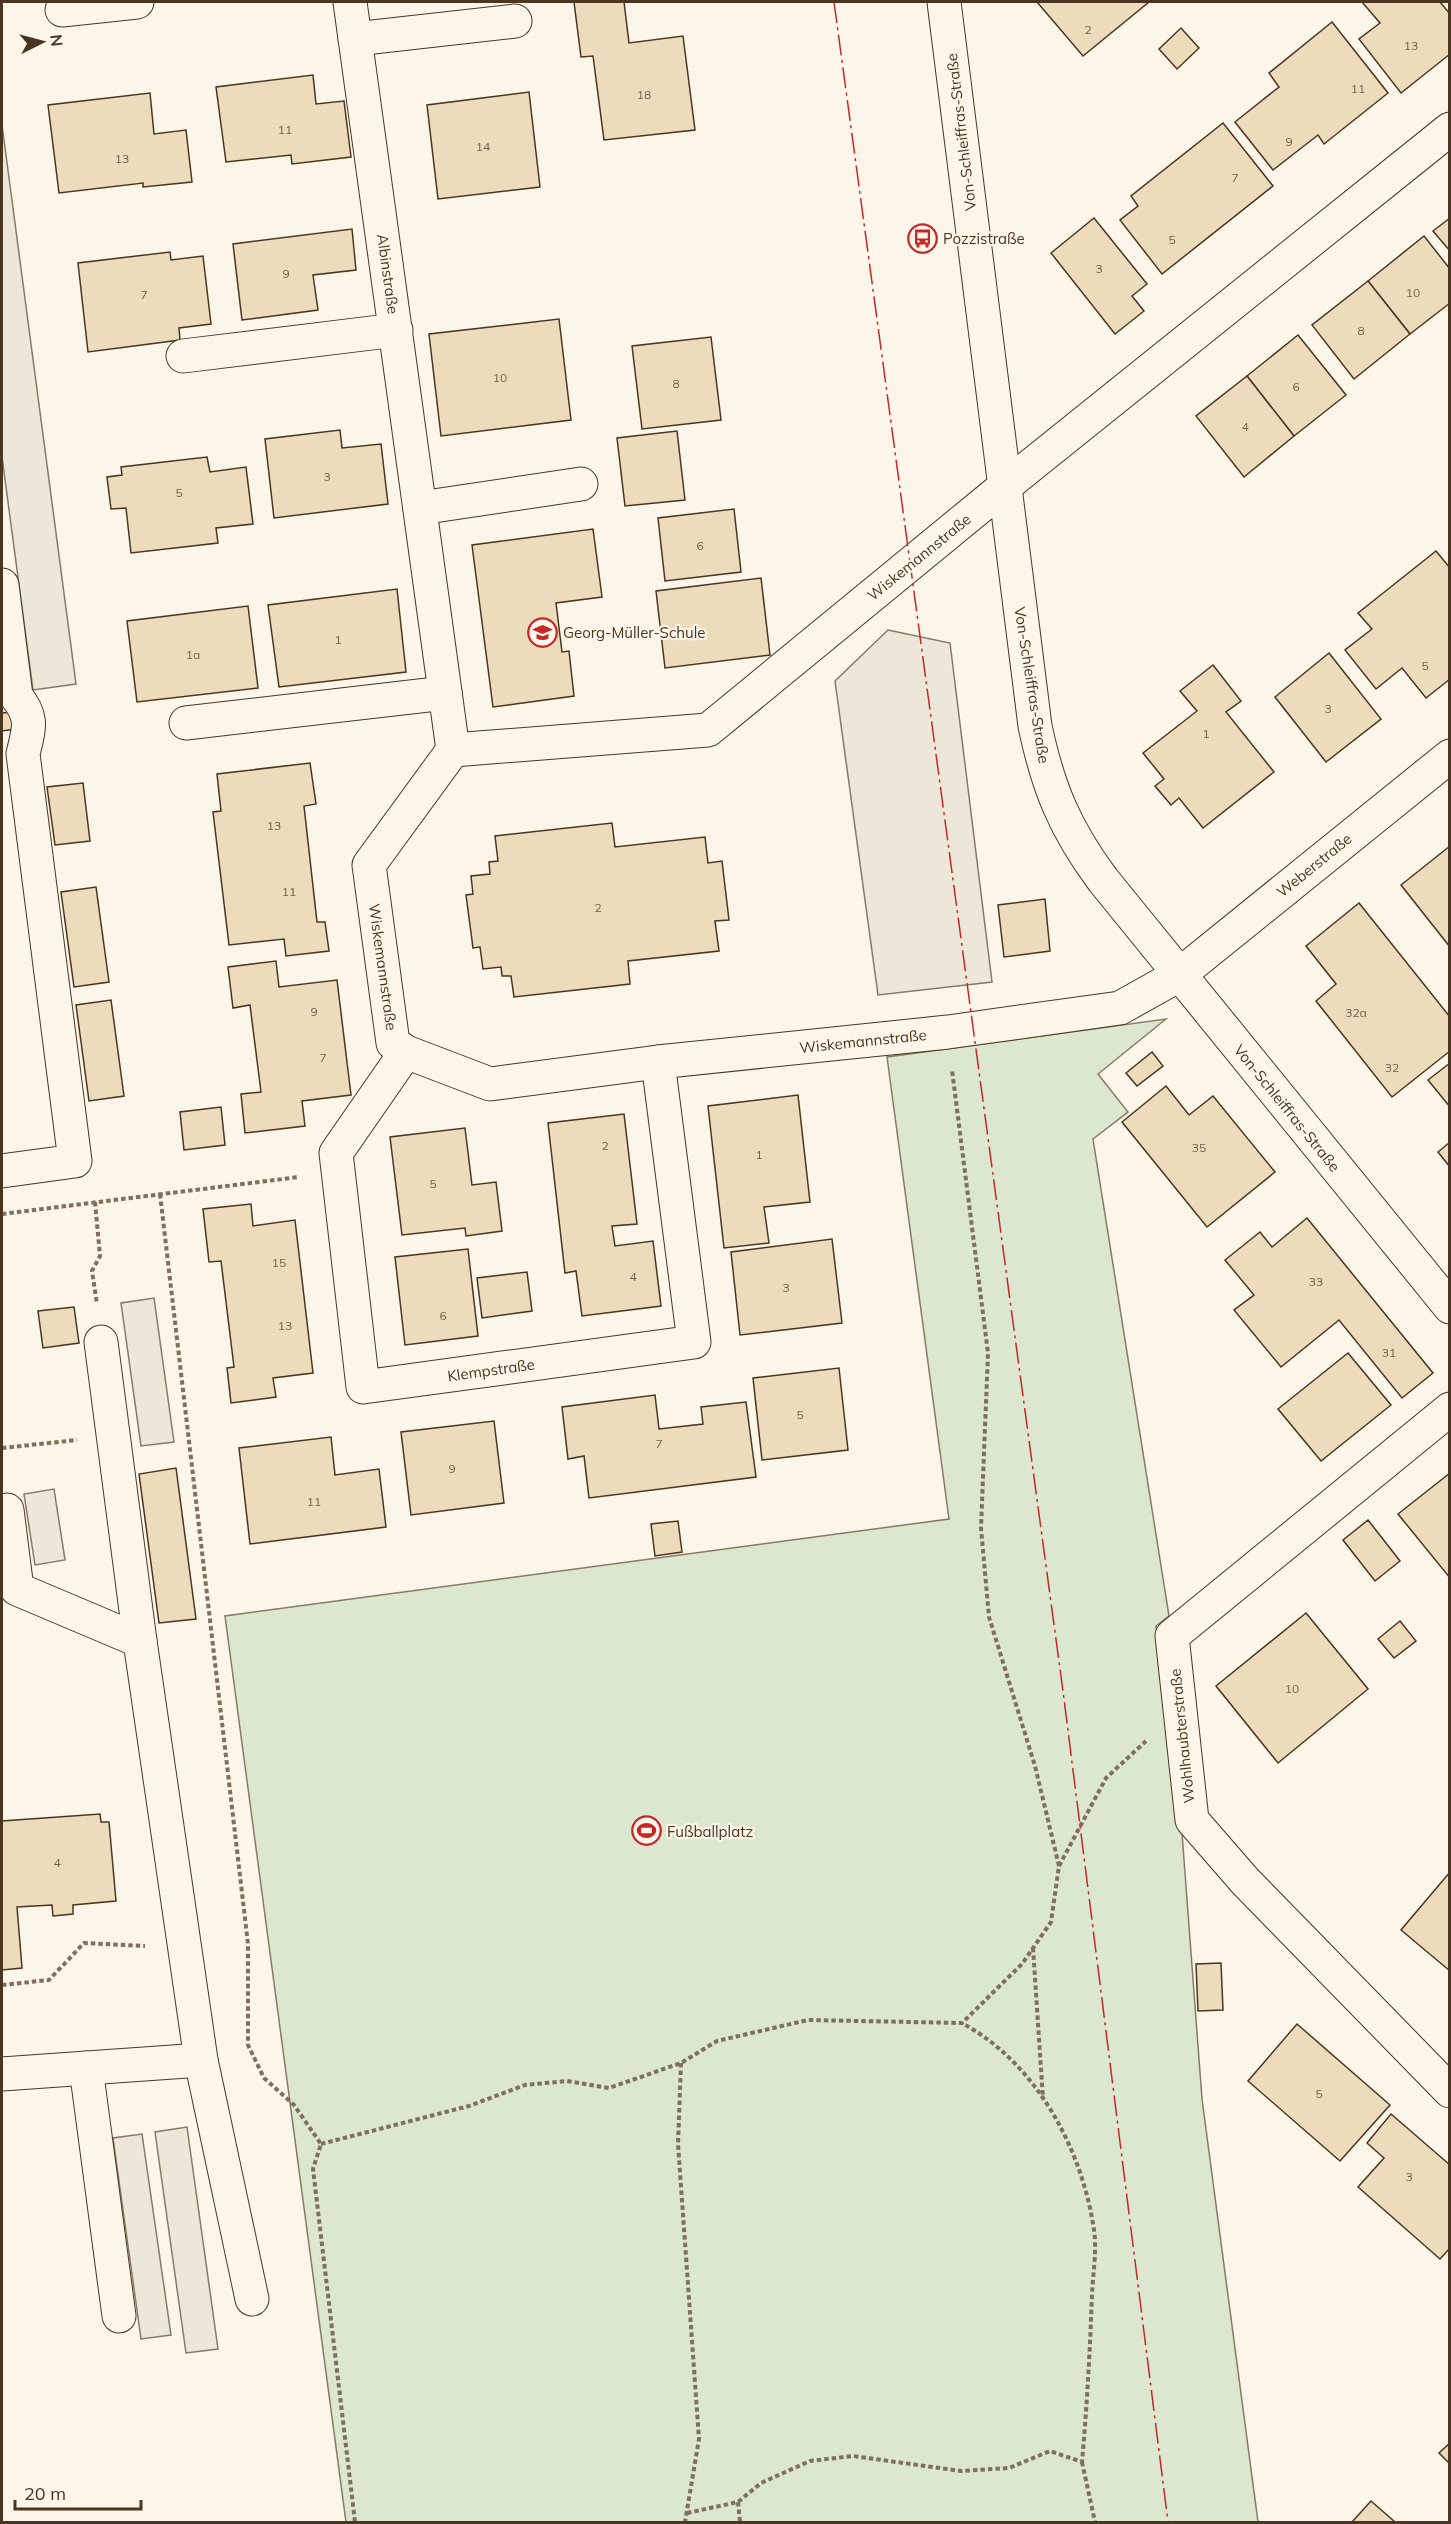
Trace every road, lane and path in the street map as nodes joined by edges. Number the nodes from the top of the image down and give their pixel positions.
1 (137, 2) edge
2 (350, 2) edge
3 (944, 2) edge
4 (62, 10) dead end
5 (515, 21) dead end
6 (355, 39) junction
7 (1449, 129) edge
8 (396, 330) junction
9 (183, 356) dead end
10 (581, 484) dead end
11 (1004, 487) junction
12 (420, 508) junction
13 (2, 585) edge
14 (445, 693) junction
15 (186, 723) dead end
16 (453, 750) junction
17 (1449, 756) edge
18 (1179, 975) junction
19 (948, 1032) junction
20 (406, 1053) junction
21 (658, 1062) junction
22 (2, 1171) edge
23 (339, 1172) junction
24 (160, 1194) junction
25 (95, 1202) junction
26 (2, 1214) edge
27 (1449, 1308) edge
28 (101, 1342) joint
29 (1449, 1409) edge
30 (113, 1437) junction
31 (2, 1448) edge
32 (7, 1510) dead end
33 (140, 1641) junction
34 (1106, 1778) dead end
35 (1059, 1866) junction
36 (185, 1948) junction
37 (1033, 1948) junction
38 (2, 1985) edge
39 (962, 2023) junction
40 (201, 2060) junction
41 (681, 2063) junction
42 (86, 2068) junction
43 (2, 2074) edge
44 (1449, 2091) edge
45 (1043, 2100) junction
46 (321, 2144) junction
47 (252, 2299) dead end
48 (119, 2316) dead end
49 (1083, 2462) junction
50 (738, 2502) junction
51 (687, 2513) junction
52 (355, 2523) edge
53 (685, 2523) edge
54 (740, 2523) edge
55 (1095, 2523) edge

1 - 4 street
2 - 6 street, Albinstraße
3 - 11 street, Von-Schleiffras-Straße
5 - 6 street
6 - 8 street, Albinstraße
7 - 11 street
8 - 9 street
8 - 12 street, Albinstraße
10 - 12 street
11 - 16 street, Wiskemannstraße
11 - 18 street, Von-Schleiffras-Straße
12 - 14 street, Albinstraße
13 - 22 street
14 - 15 street
14 - 16 street, Albinstraße
16 - 20 street, Wiskemannstraße
17 - 18 street, Weberstraße
18 - 19 street, Wiskemannstraße
18 - 27 street, Von-Schleiffras-Straße
19 - 21 street, Wiskemannstraße
19 - 35 path
20 - 21 street, Wiskemannstraße
20 - 23 street, Klempstraße
21 - 23 street, Klempstraße
23 - 24 path
24 - 25 path
24 - 46 path
25 - 26 path
25 - 28 path
28 - 30 street
29 - 44 street, Wohlhaubterstraße
30 - 31 path
30 - 33 street
32 - 33 street
33 - 36 street
34 - 35 path
35 - 37 path
36 - 38 path
36 - 40 street
37 - 39 path
37 - 45 path
39 - 41 path
39 - 45 path
40 - 42 street
40 - 47 street
41 - 46 path
41 - 51 path
42 - 43 street
42 - 48 street
45 - 49 path
46 - 52 path
49 - 50 path
49 - 55 path
50 - 51 path
50 - 54 path
51 - 53 path

